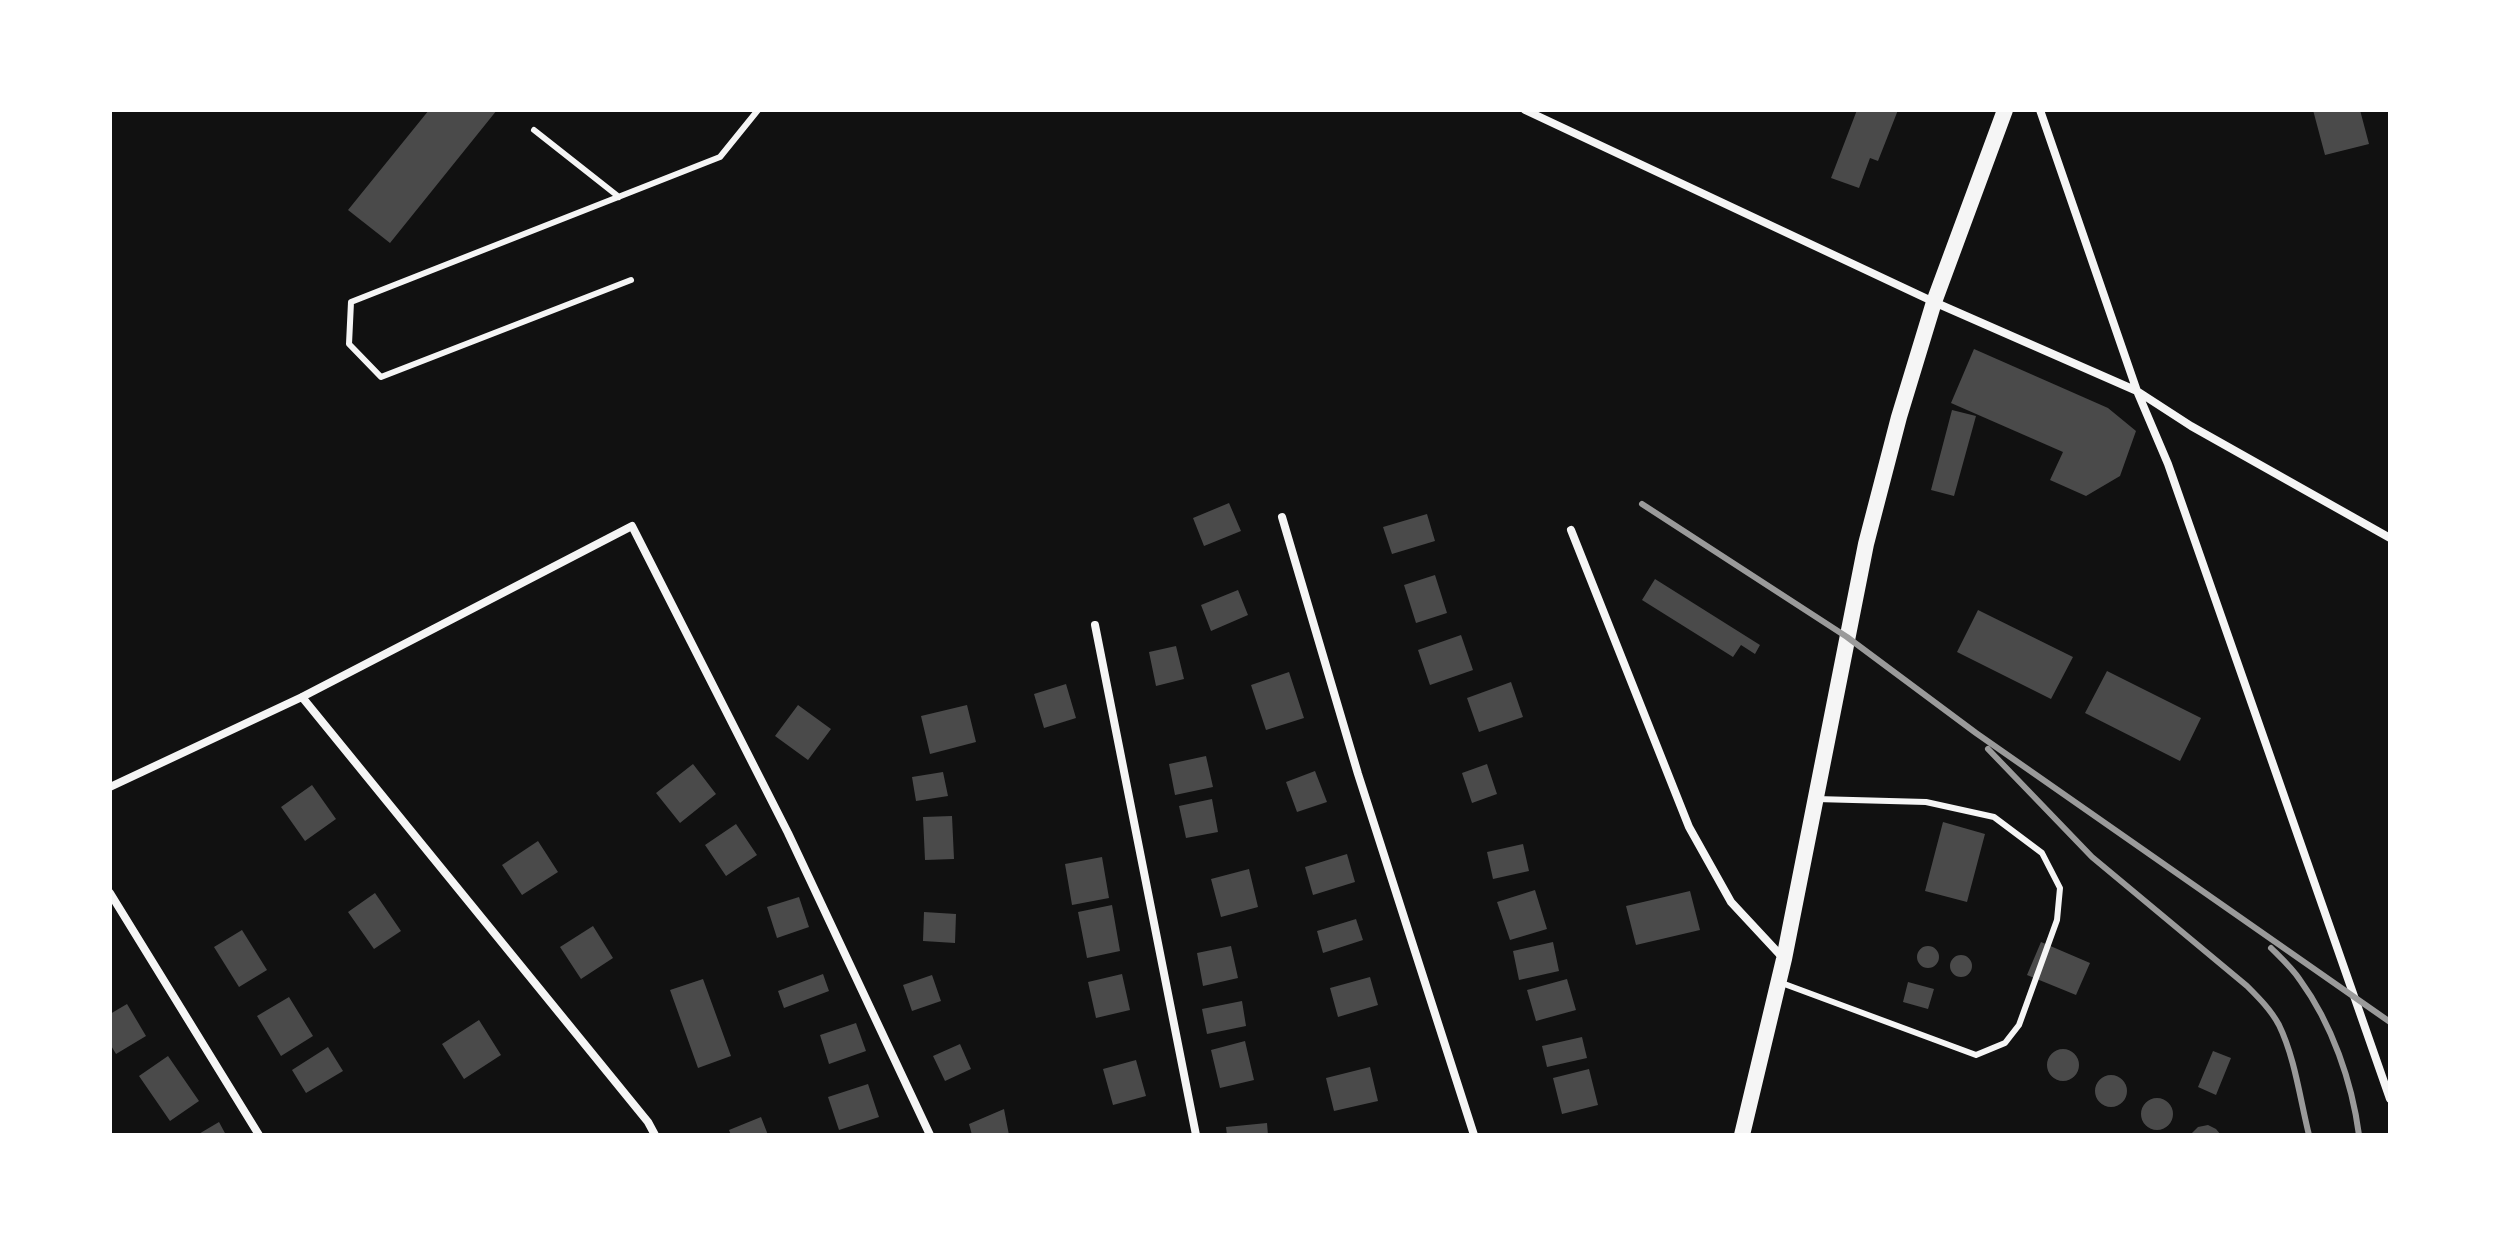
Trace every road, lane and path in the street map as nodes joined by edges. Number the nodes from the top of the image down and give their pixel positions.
1 (758, 110) edge
2 (1525, 110) edge
3 (1546, 110) edge
4 (2040, 110) edge
5 (2003, 111) edge
6 (1540, 119) junction
7 (534, 130) dead end
8 (619, 197) junction
9 (631, 280) dead end
10 (1934, 302) junction
11 (2137, 391) junction
12 (1282, 517) dead end
13 (1571, 530) dead end
14 (2390, 538) edge
15 (1095, 625) dead end
16 (302, 697) junction
17 (110, 787) edge
18 (1816, 799) junction
19 (110, 893) edge
20 (1784, 959) junction
21 (1779, 982) junction
22 (2390, 1099) edge
23 (259, 1135) edge
24 (655, 1135) edge
25 (930, 1135) edge
26 (1196, 1135) edge
27 (1474, 1135) edge
28 (1742, 1135) edge

1 - 8 lane
2 - 6 street
3 - 6 street
4 - 11 street
5 - 10 main road
6 - 10 street
7 - 8 lane
8 - 9 lane
10 - 11 street
10 - 18 main road
11 - 14 street
11 - 22 street
12 - 27 street
13 - 20 street
15 - 26 street
16 - 17 street
16 - 24 street
16 - 25 street
18 - 20 main road
18 - 21 lane
19 - 23 street
20 - 21 main road
21 - 28 main road

